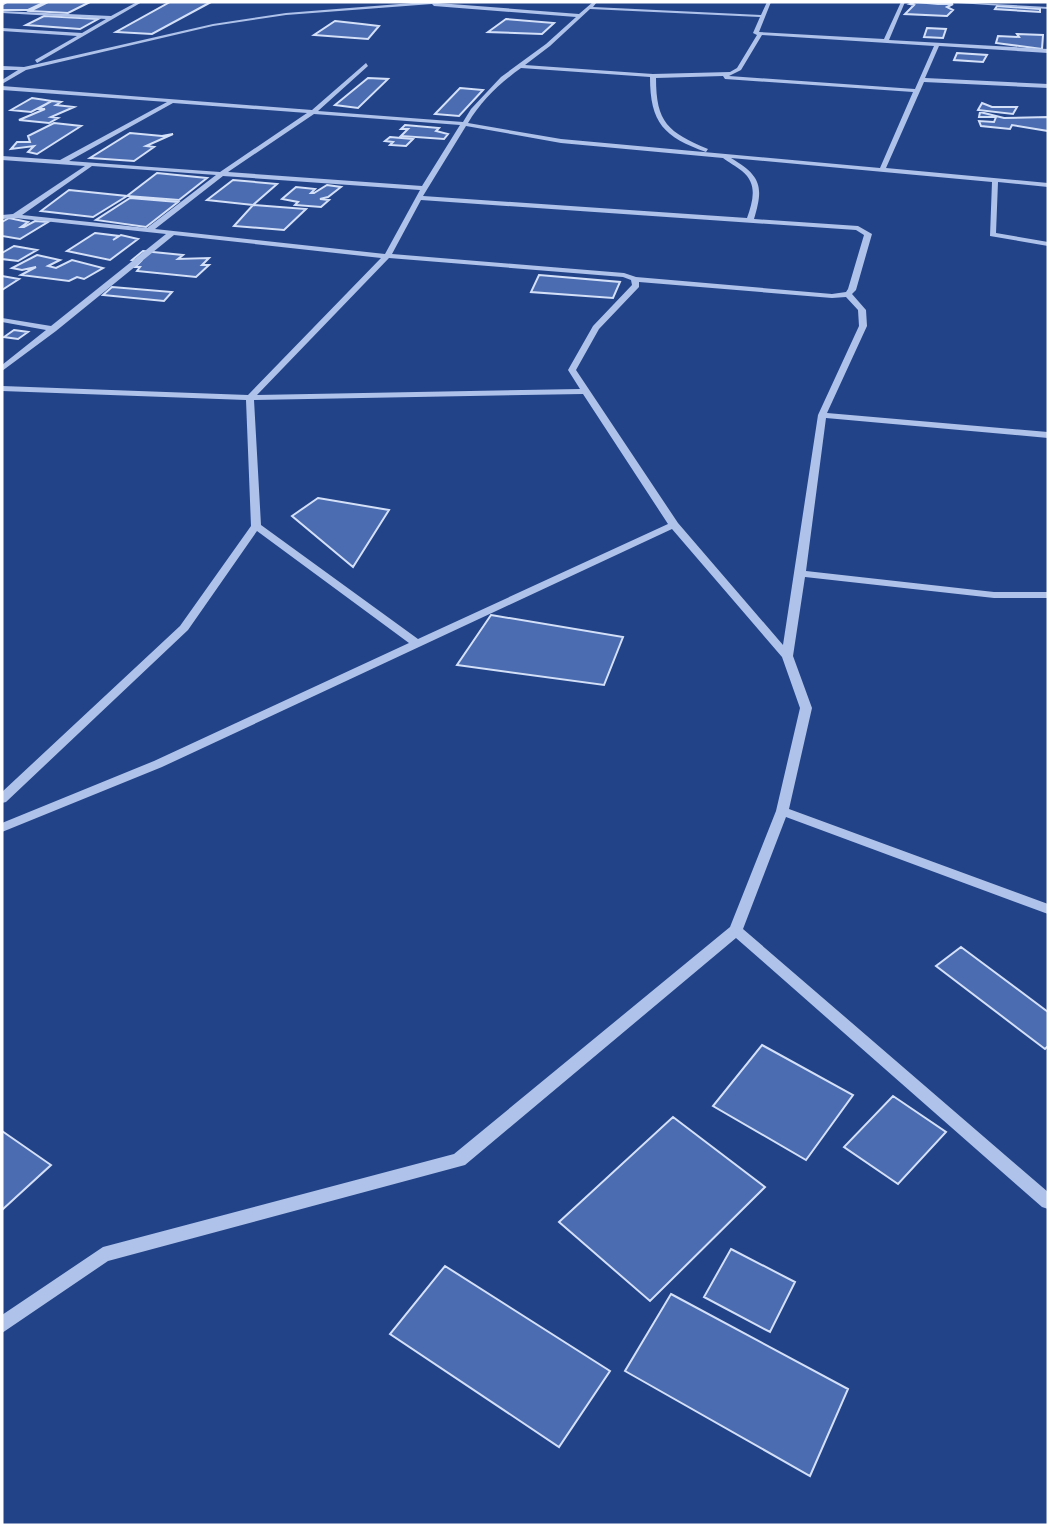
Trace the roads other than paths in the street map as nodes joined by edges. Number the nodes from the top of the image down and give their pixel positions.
1 (140, 2) edge
2 (379, 2) edge
3 (440, 2) edge
4 (595, 2) edge
5 (769, 2) edge
6 (904, 2) edge
7 (958, 2) edge
8 (423, 4) junction
9 (589, 8) junction
10 (1048, 8) edge
11 (2, 12) edge
12 (580, 16) junction
13 (761, 16) junction
14 (113, 18) junction
15 (2, 30) edge
16 (760, 34) junction
17 (83, 35) junction
18 (886, 41) junction
19 (937, 45) junction
20 (1048, 51) edge
21 (366, 65) dead end
22 (520, 66) junction
23 (2, 68) edge
24 (24, 69) junction
25 (653, 76) junction
26 (718, 77) junction
27 (922, 80) junction
28 (2, 82) edge
29 (1048, 86) edge
30 (2, 88) edge
31 (917, 91) junction
32 (170, 102) junction
33 (313, 112) junction
34 (466, 124) junction
35 (722, 156) junction
36 (2, 158) edge
37 (60, 163) junction
38 (89, 166) junction
39 (883, 170) junction
40 (221, 174) junction
41 (995, 180) junction
42 (1048, 185) edge
43 (424, 188) junction
44 (420, 198) junction
45 (15, 216) junction
46 (2, 217) edge
47 (750, 220) junction
48 (148, 231) junction
49 (172, 233) junction
50 (1048, 244) edge
51 (387, 256) junction
52 (635, 279) junction
53 (848, 294) junction
54 (2, 320) edge
55 (53, 329) junction
56 (2, 369) edge
57 (2, 388) edge
58 (586, 391) junction
59 (250, 398) junction
60 (822, 415) junction
61 (1048, 435) edge
62 (674, 525) junction
63 (256, 526) junction
64 (800, 573) junction
65 (1048, 595) edge
66 (416, 643) junction
67 (787, 656) junction
68 (2, 799) edge
69 (782, 811) junction
70 (2, 828) edge
71 (1048, 909) edge
72 (736, 930) junction
73 (1048, 1202) edge
74 (2, 1325) edge

1 - 14 street
2 - 8 street
3 - 8 street
4 - 9 street
5 - 13 street
6 - 18 street
7 - 10 street
8 - 12 street
8 - 24 street
9 - 12 street
9 - 13 street
11 - 14 street
12 - 22 street
13 - 16 street
14 - 17 street
15 - 17 street
16 - 18 street
16 - 26 street
17 - 24 street
18 - 19 street
19 - 20 street
19 - 27 street
21 - 33 street
22 - 25 street
22 - 34 street
23 - 24 street
24 - 28 street
25 - 26 street
25 - 35 street
26 - 31 street
27 - 29 street
27 - 31 street
30 - 32 street
31 - 39 street
32 - 33 street
32 - 37 street
33 - 34 street
33 - 40 street
34 - 35 street
34 - 43 street
35 - 39 street
35 - 47 street
36 - 37 street
37 - 38 street
38 - 40 street
38 - 45 street
39 - 41 street
40 - 43 street
40 - 48 street
41 - 42 street
41 - 50 street
43 - 44 street
44 - 47 street
44 - 51 street
45 - 46 street
45 - 48 street
47 - 53 street
48 - 49 street
49 - 51 street
49 - 55 street
51 - 52 street
51 - 59 street
52 - 53 street
52 - 58 street
53 - 60 street
54 - 55 street
55 - 56 street
57 - 59 street
58 - 59 street
58 - 62 street
59 - 63 street
60 - 61 street
60 - 64 street
62 - 66 street
62 - 67 street
63 - 66 street
63 - 68 street
64 - 65 street
64 - 67 street
66 - 70 street
67 - 69 street
69 - 71 street
69 - 72 street
72 - 73 street
72 - 74 street

